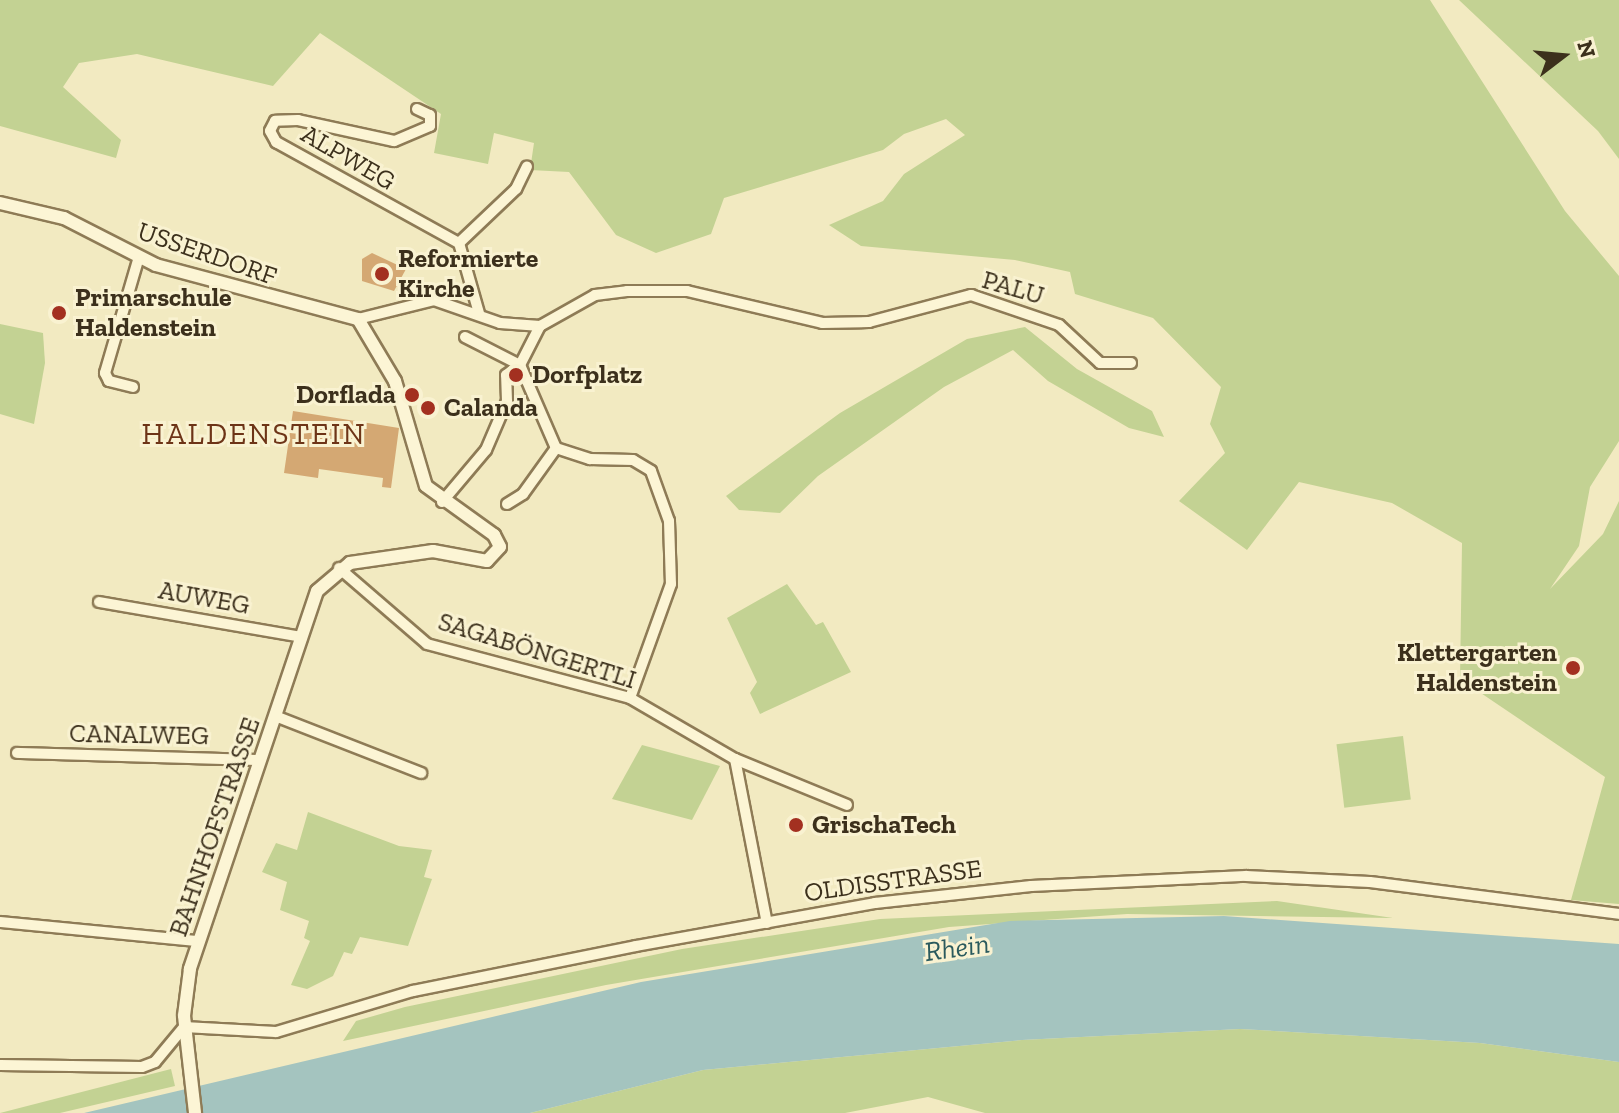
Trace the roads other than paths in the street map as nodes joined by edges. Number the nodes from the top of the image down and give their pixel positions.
1 (417, 109) dead end
2 (527, 166) dead end
3 (0, 203) edge
4 (459, 243) junction
5 (139, 257) junction
6 (479, 313) junction
7 (358, 319) junction
8 (540, 326) junction
9 (465, 337) dead end
10 (1131, 363) dead end
11 (520, 365) junction
12 (133, 387) dead end
13 (556, 448) junction
14 (442, 502) junction
15 (507, 504) dead end
16 (339, 568) junction
17 (99, 602) dead end
18 (302, 637) junction
19 (630, 698) junction
20 (275, 716) junction
21 (17, 753) dead end
22 (735, 759) junction
23 (260, 760) junction
24 (421, 773) dead end
25 (847, 805) dead end
26 (1619, 914) edge
27 (0, 922) edge
28 (767, 923) junction
29 (199, 941) junction
30 (184, 1027) junction
31 (0, 1065) edge
32 (195, 1113) edge

1 - 4 street, ALPWEG
2 - 4 street
3 - 5 street, USSERDORF
4 - 6 street
5 - 7 street, USSERDORF
5 - 12 street
6 - 7 street
6 - 8 street
7 - 14 street
8 - 10 street, PALU
8 - 11 street
9 - 11 street
11 - 13 street
11 - 14 street
13 - 15 street
13 - 19 street
14 - 16 street
16 - 18 street, BAHNHOFSTRASSE
16 - 19 street, SAGABÖNGERTLI
17 - 18 street, AUWEG
18 - 20 street, BAHNHOFSTRASSE
19 - 22 street, SAGABÖNGERTLI
20 - 23 street, BAHNHOFSTRASSE
20 - 24 street
21 - 23 street, CANALWEG
22 - 25 street, SAGABÖNGERTLI
22 - 28 street
23 - 29 street, BAHNHOFSTRASSE
26 - 28 street, OLDISSTRASSE
27 - 29 street
28 - 30 street, OLDISSTRASSE
29 - 30 street, BAHNHOFSTRASSE
30 - 31 street
30 - 32 street, BAHNHOFSTRASSE

